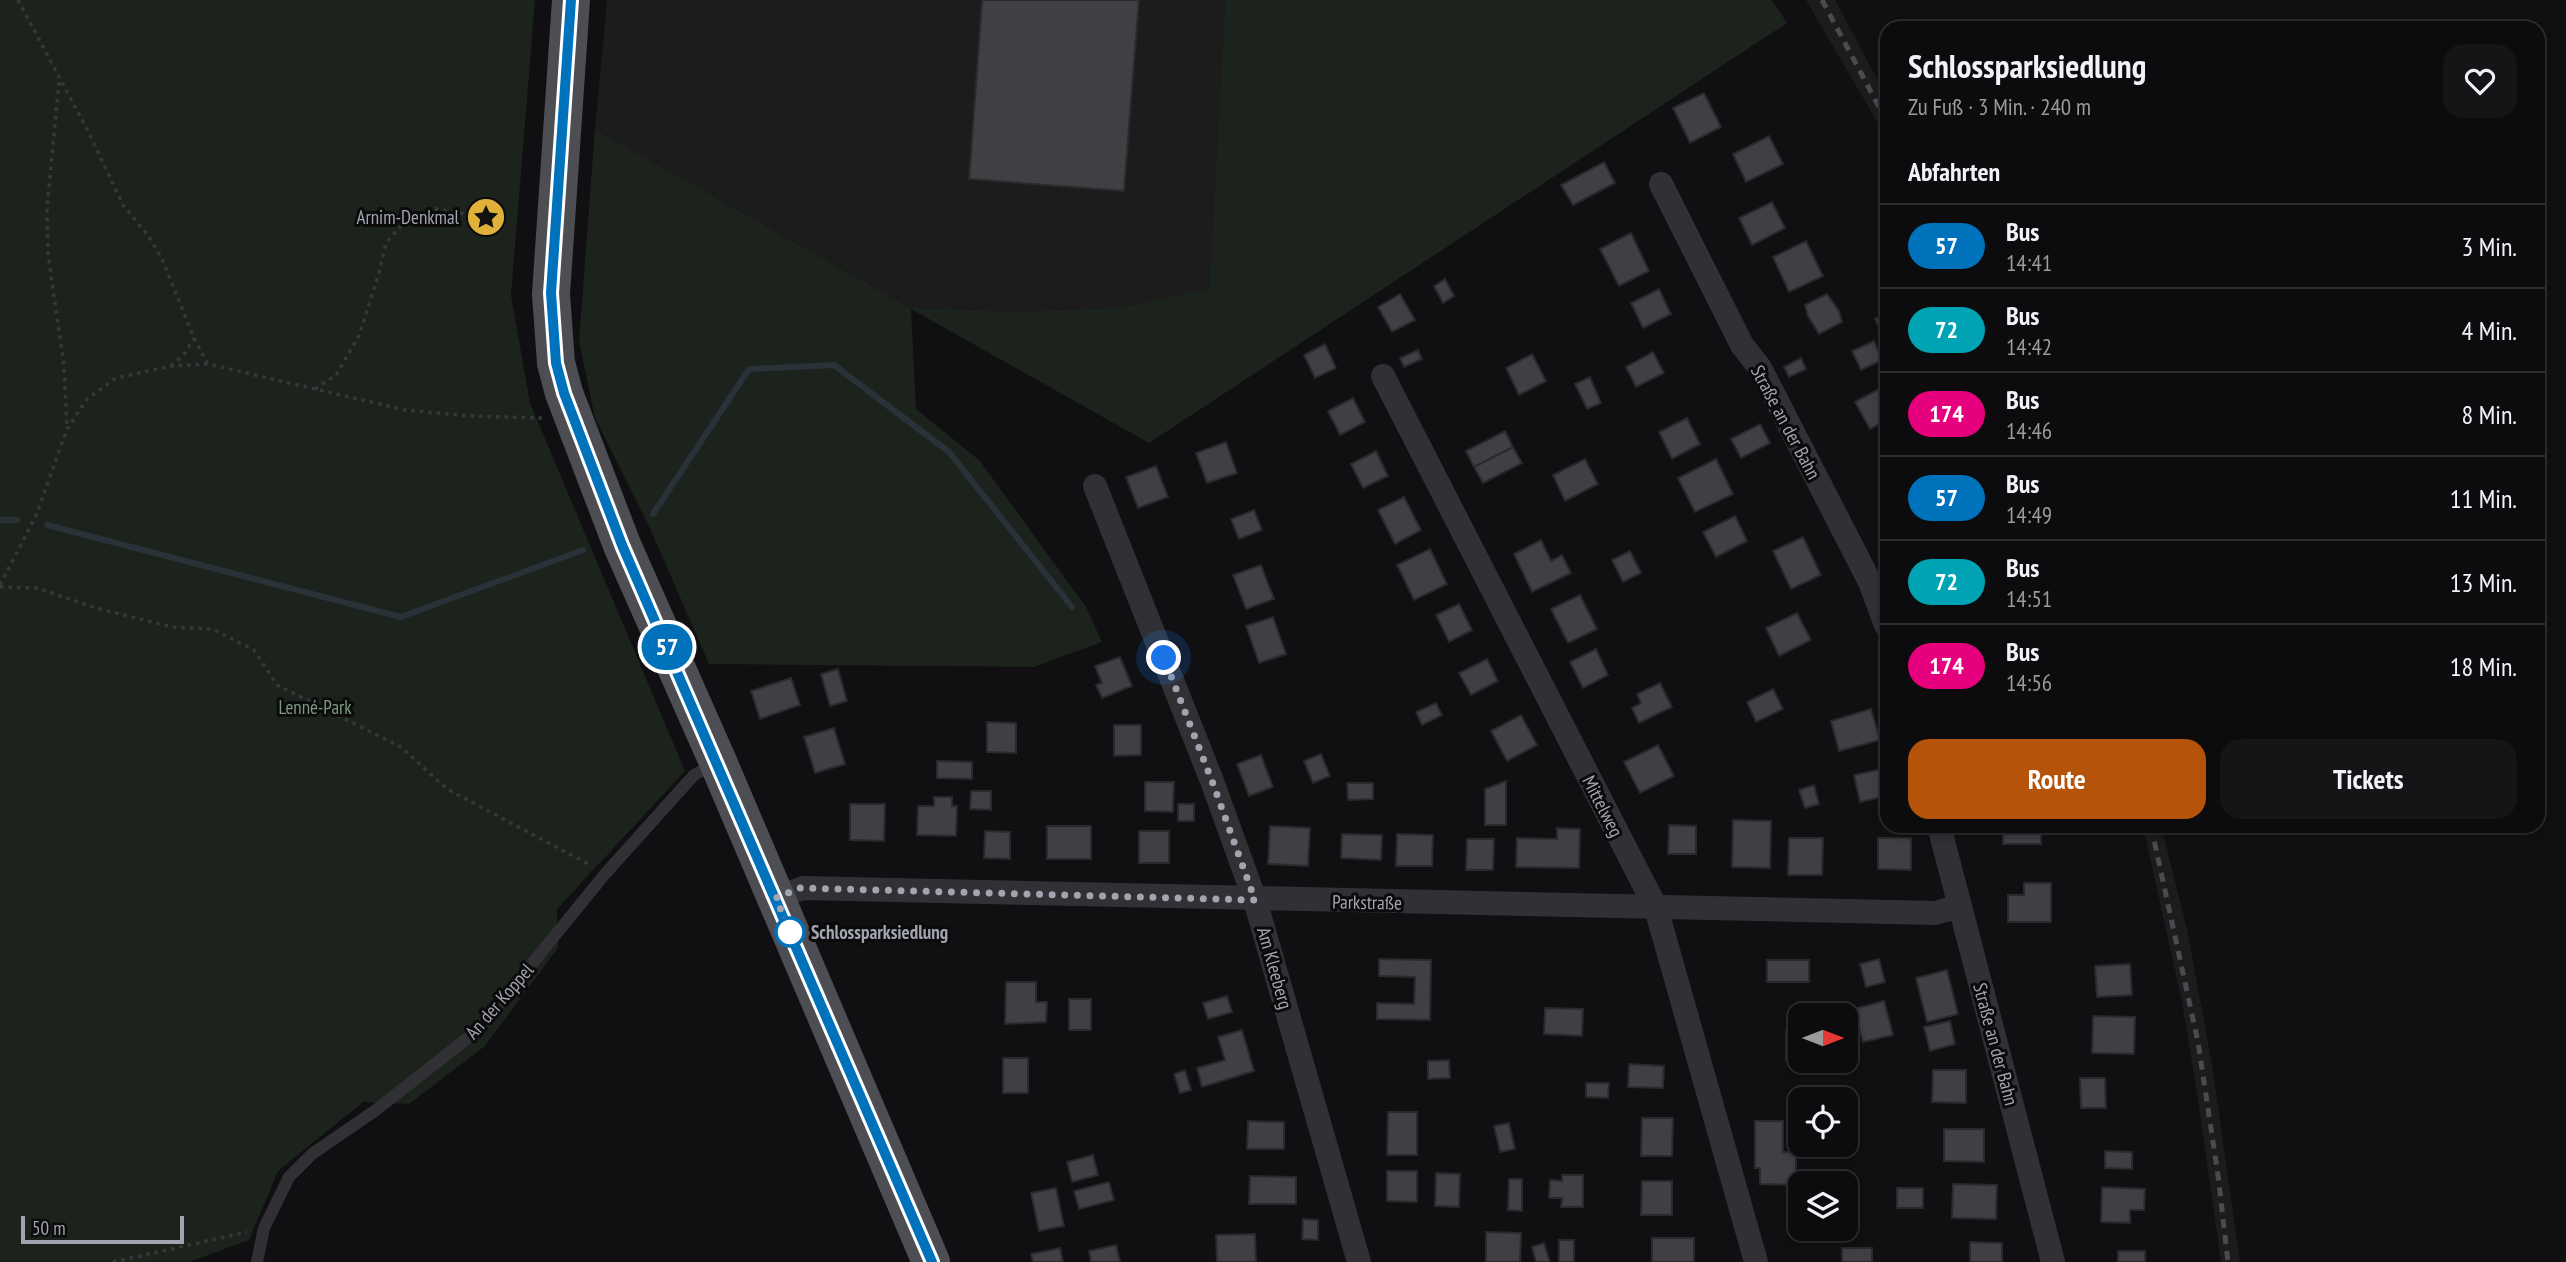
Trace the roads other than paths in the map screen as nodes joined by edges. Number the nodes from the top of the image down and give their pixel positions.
1 (571, 0) edge
2 (1661, 184) dead end
3 (1383, 376) dead end
4 (1095, 486) dead end
5 (1880, 609) edge
6 (718, 762) junction
7 (1942, 833) edge
8 (776, 898) junction
9 (1255, 900) junction
10 (1960, 906) junction
11 (1656, 908) junction
12 (257, 1262) edge
13 (932, 1262) edge
14 (1359, 1262) edge
15 (1756, 1262) edge
16 (2053, 1262) edge

1 - 6 main road
2 - 5 street, Straße an der Bahn
3 - 11 street, Mittelweg
4 - 9 street, Am Kleeberg
6 - 8 main road
6 - 12 lane, An der Koppel
7 - 10 street, Straße an der Bahn
8 - 9 street, Parkstraße
8 - 13 main road
9 - 11 street, Parkstraße
9 - 14 street, Am Kleeberg
10 - 11 street, Parkstraße
10 - 16 street, Straße an der Bahn
11 - 15 street, Mittelweg

